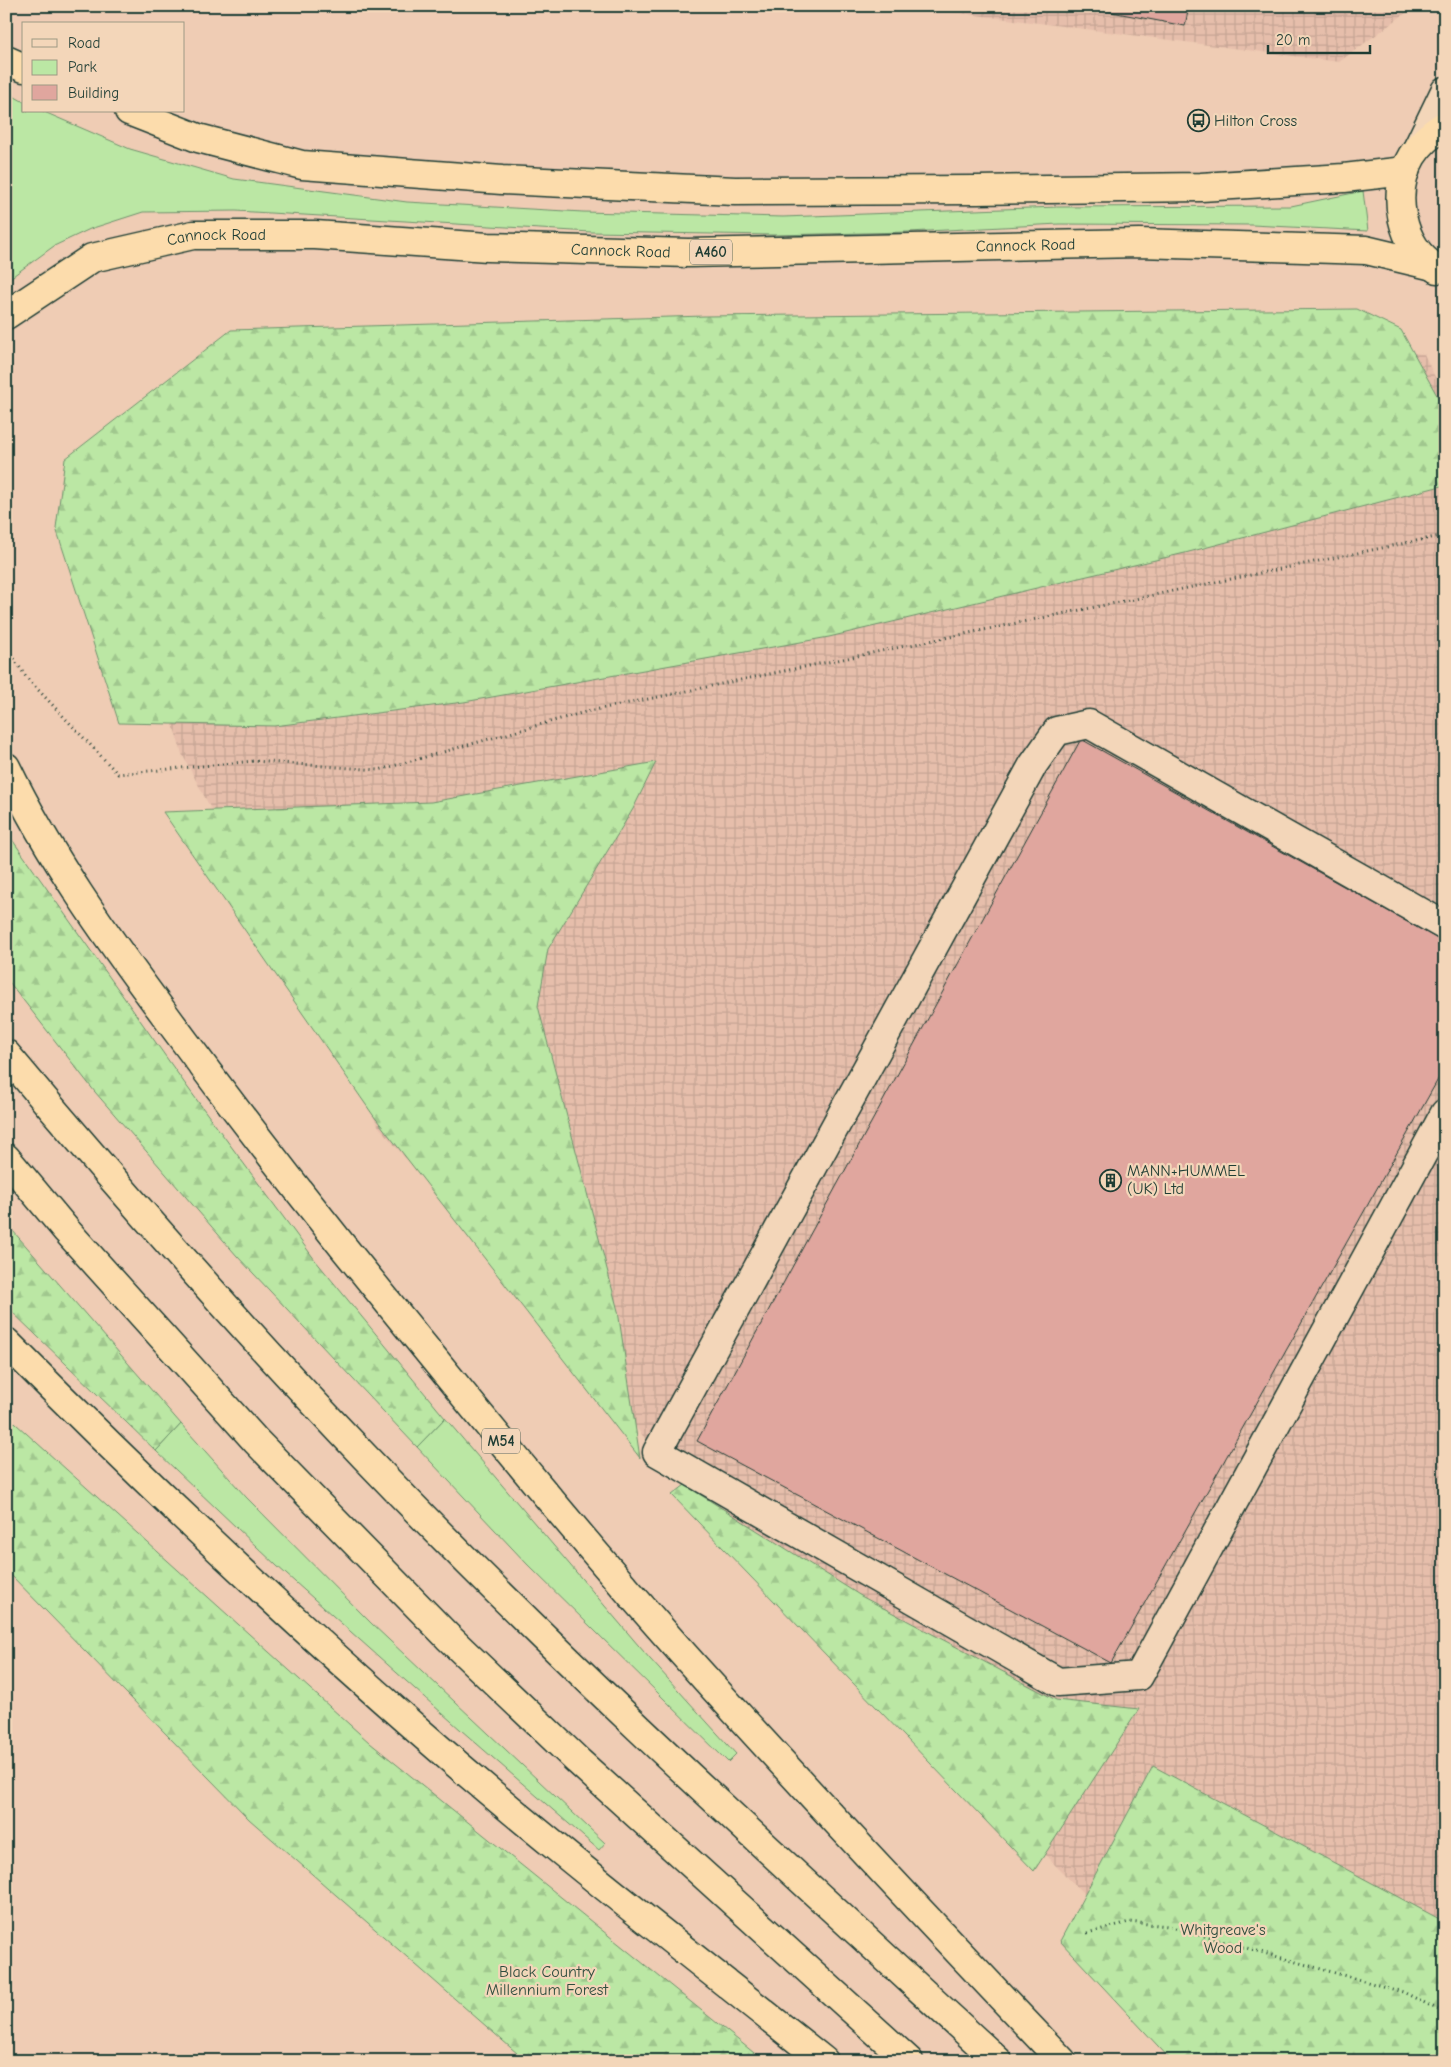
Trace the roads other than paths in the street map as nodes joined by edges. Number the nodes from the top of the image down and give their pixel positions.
1 (6, 60) edge
2 (22, 67) edge
3 (1445, 91) edge
4 (132, 112) edge
5 (1445, 125) edge
6 (1418, 147) junction
7 (1405, 171) junction
8 (1439, 270) edge
9 (6, 315) edge
10 (6, 768) edge
11 (1445, 926) edge
12 (6, 1054) edge
13 (1445, 1113) edge
14 (6, 1158) edge
15 (6, 1342) edge
16 (824, 2061) edge
17 (909, 2061) edge
18 (998, 2061) edge
19 (1062, 2061) edge

1 - 2 highway
3 - 6 lane
4 - 7 highway
5 - 6 highway
6 - 7 highway
7 - 8 highway
8 - 9 highway, Cannock Road / A460
10 - 19 highway, M54
11 - 13 lane
12 - 18 highway
14 - 17 highway
15 - 16 highway

